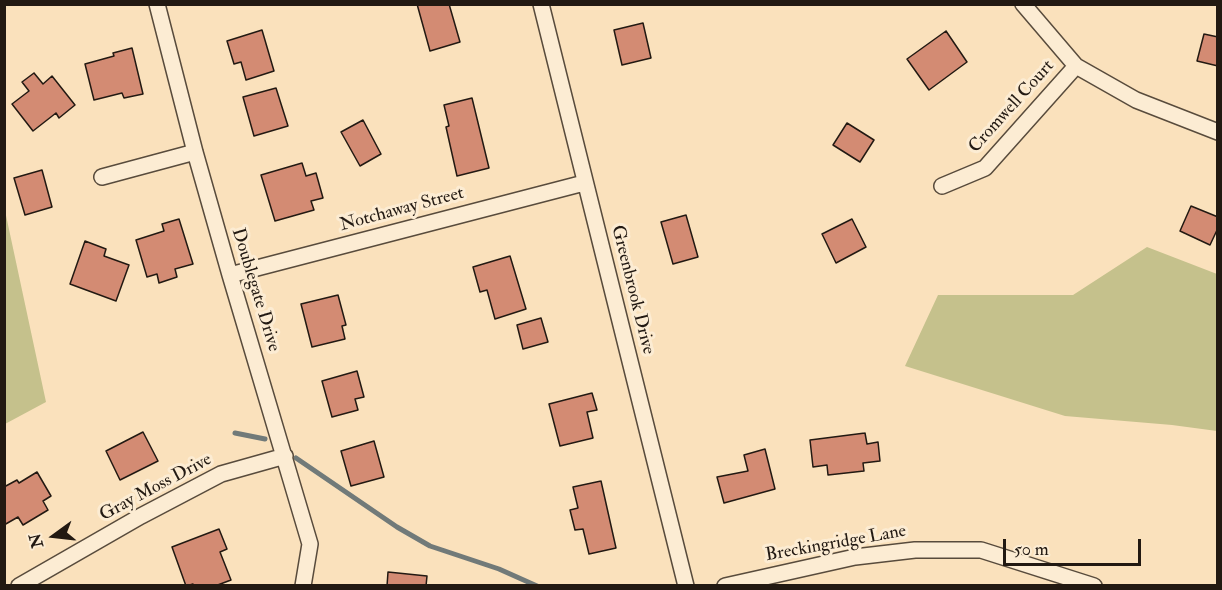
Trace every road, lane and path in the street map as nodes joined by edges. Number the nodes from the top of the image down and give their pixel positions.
1 (157, 4) edge
2 (541, 4) edge
3 (1023, 4) edge
4 (1076, 66) junction
5 (1218, 132) edge
6 (195, 152) junction
7 (102, 177) dead end
8 (584, 183) junction
9 (942, 186) dead end
10 (230, 275) junction
11 (285, 456) junction
12 (19, 585) edge
13 (303, 585) edge
14 (686, 585) edge
15 (724, 585) edge
16 (1094, 585) edge

1 - 6 street, Doublegate Drive
2 - 8 street, Greenbrook Drive
3 - 4 street
4 - 5 street
4 - 9 street, Cromwell Court
6 - 7 street
6 - 10 street, Doublegate Drive
8 - 10 street, Notchaway Street
8 - 14 street, Greenbrook Drive
10 - 11 street, Doublegate Drive
11 - 12 street, Gray Moss Drive
11 - 13 street, Doublegate Drive
15 - 16 street, Breckingridge Lane

